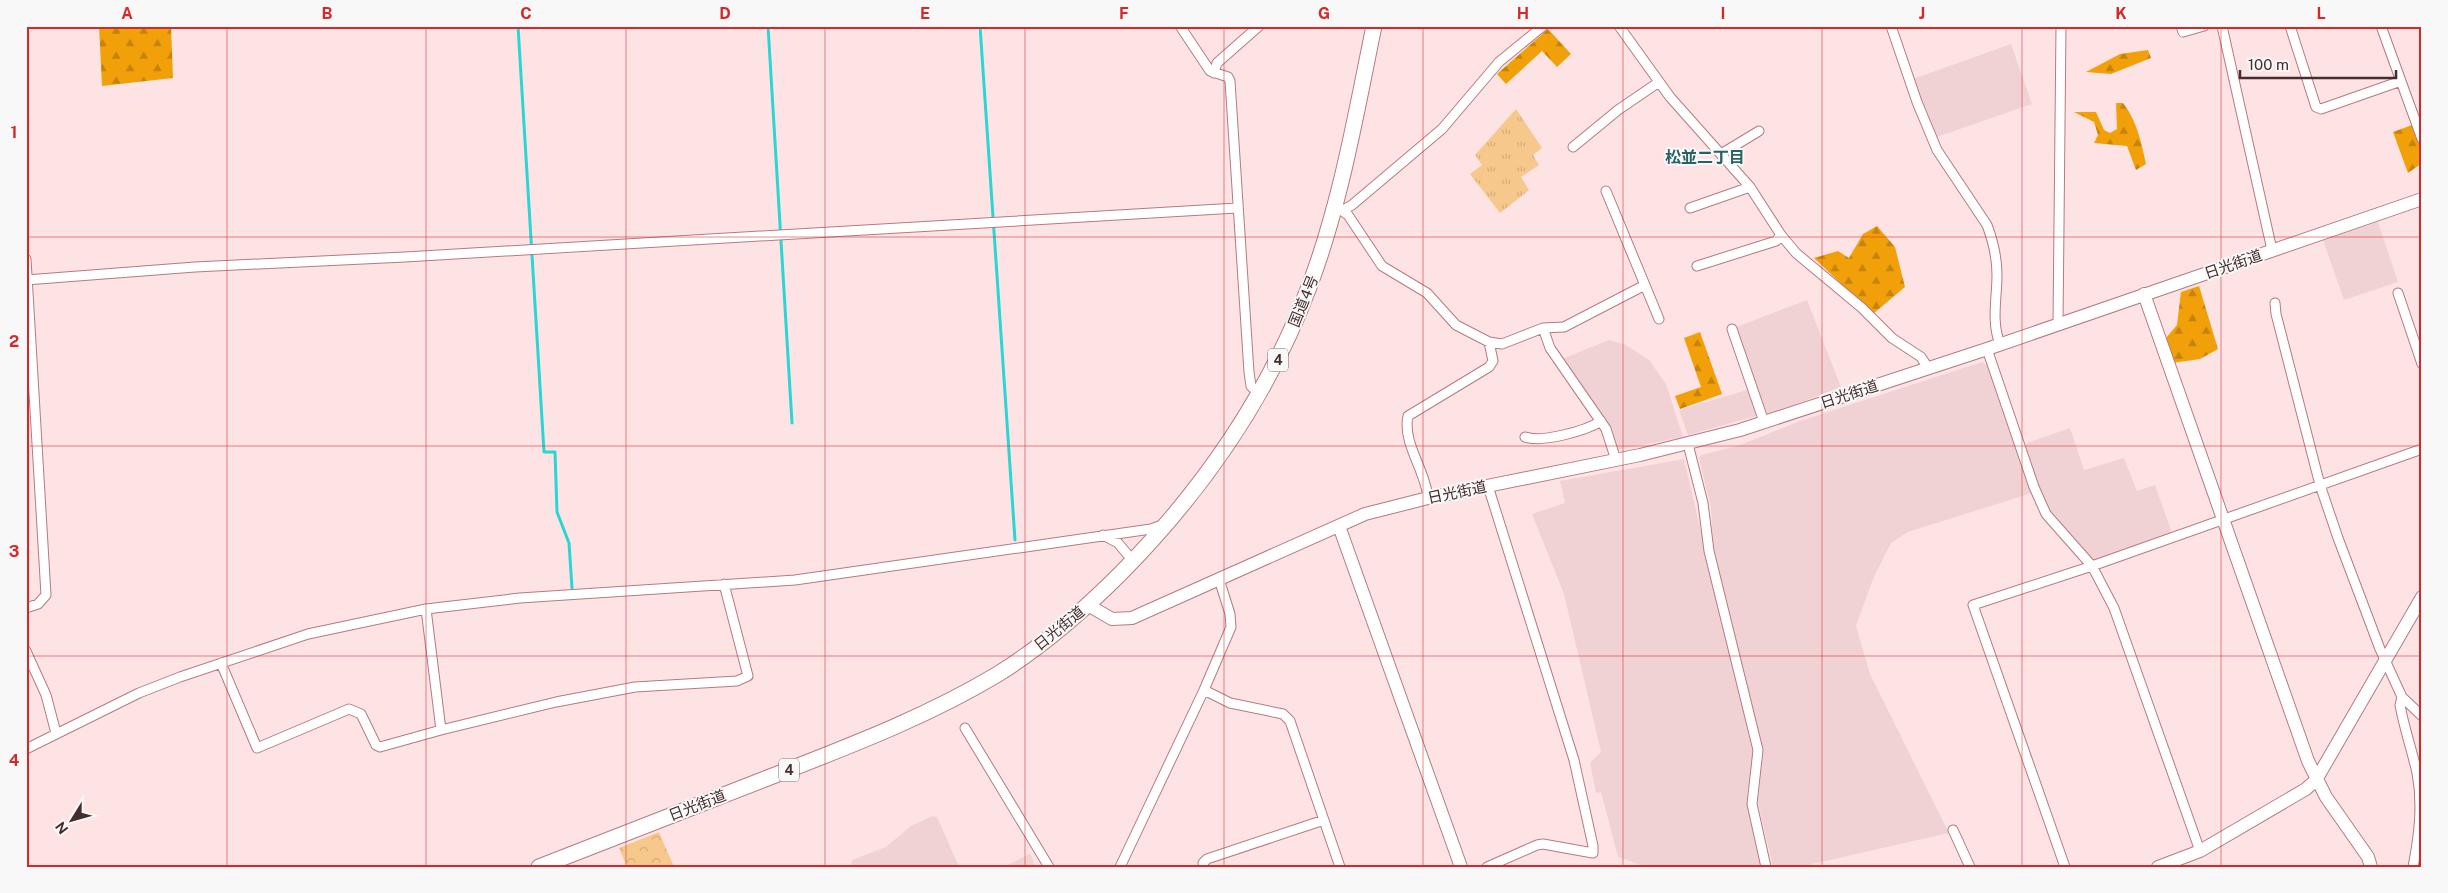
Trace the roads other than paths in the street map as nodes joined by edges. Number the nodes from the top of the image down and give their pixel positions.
1 (1180, 26) edge
2 (1259, 26) edge
3 (1374, 26) edge
4 (1543, 26) edge
5 (1619, 26) edge
6 (1891, 26) edge
7 (2061, 26) edge
8 (2181, 26) edge
9 (2204, 26) edge
10 (2222, 26) edge
11 (2290, 26) edge
12 (2381, 26) edge
13 (1214, 73) junction
14 (2401, 81) junction
15 (1659, 82) junction
16 (1759, 130) dead end
17 (2422, 139) edge
18 (1574, 148) dead end
19 (1721, 154) junction
20 (1750, 187) junction
21 (1606, 191) dead end
22 (2422, 199) edge
23 (1238, 208) junction
24 (1339, 208) junction
25 (1690, 208) dead end
26 (1781, 235) junction
27 (2272, 250) junction
28 (26, 259) edge
29 (1697, 266) dead end
30 (27, 280) edge
31 (1646, 285) junction
32 (2398, 293) dead end
33 (2144, 294) junction
34 (2275, 303) dead end
35 (1659, 320) dead end
36 (2058, 324) junction
37 (1543, 328) junction
38 (1732, 329) dead end
39 (1489, 342) junction
40 (2000, 344) junction
41 (1987, 349) junction
42 (2422, 364) edge
43 (1928, 368) junction
44 (1260, 395) junction
45 (1601, 422) junction
46 (1764, 422) junction
47 (1525, 437) dead end
48 (1688, 444) junction
49 (2422, 449) edge
50 (1616, 460) junction
51 (2320, 485) junction
52 (1488, 486) junction
53 (1428, 498) junction
54 (2223, 520) junction
55 (1167, 524) junction
56 (1339, 526) junction
57 (1103, 535) junction
58 (1133, 561) junction
59 (2092, 566) junction
60 (1219, 579) junction
61 (724, 584) junction
62 (2422, 597) edge
63 (1088, 605) junction
64 (26, 608) edge
65 (426, 609) junction
66 (26, 651) edge
67 (2386, 662) junction
68 (220, 664) junction
69 (1204, 690) junction
70 (2402, 697) junction
71 (2422, 716) edge
72 (965, 728) dead end
73 (441, 730) junction
74 (56, 733) junction
75 (26, 749) edge
76 (2316, 780) junction
77 (1324, 820) junction
78 (1953, 830) dead end
79 (2200, 851) junction
80 (539, 867) edge
81 (1049, 867) edge
82 (1120, 867) edge
83 (1204, 867) edge
84 (1340, 867) edge
85 (1461, 867) edge
86 (1487, 867) edge
87 (1766, 867) edge
88 (1970, 867) edge
89 (2065, 867) edge
90 (2158, 867) edge
91 (2371, 867) edge
92 (2412, 867) edge

1 - 13 street
2 - 13 street
3 - 24 highway, 国道4号 / 4
4 - 24 street
5 - 15 street
6 - 40 street
7 - 36 street
8 - 9 street
10 - 27 street
11 - 14 street
12 - 14 street
13 - 23 street
14 - 17 street
15 - 18 street
15 - 19 street
16 - 19 street
19 - 20 street
20 - 25 street
20 - 26 street
21 - 31 street
22 - 27 main road, 日光街道
23 - 30 street
23 - 44 street
24 - 39 street
24 - 44 highway, 国道4号 / 4
26 - 29 street
26 - 43 street
27 - 33 main road, 日光街道
28 - 30 street
30 - 64 street
31 - 35 street
31 - 37 street
32 - 42 street
33 - 36 main road, 日光街道
33 - 54 main road
34 - 51 street
36 - 40 main road, 日光街道
37 - 39 street
37 - 45 street
38 - 46 street
39 - 53 street
40 - 41 main road, 日光街道
41 - 43 main road, 日光街道
41 - 59 street
43 - 46 main road, 日光街道
44 - 55 highway, 国道4号 / 4
45 - 47 street
45 - 50 street
46 - 48 main road, 日光街道
48 - 50 main road, 日光街道
48 - 87 street
49 - 51 street
50 - 52 main road, 日光街道
51 - 54 street
51 - 67 street
52 - 53 main road, 日光街道
52 - 86 street
53 - 56 main road, 日光街道
54 - 59 street
54 - 76 main road
55 - 57 street
55 - 58 highway, 国道4号 / 4
56 - 60 main road, 日光街道
56 - 85 main road
57 - 58 street
57 - 61 street
58 - 63 highway, 国道4号 / 4
59 - 79 street
59 - 89 street
60 - 63 main road, 日光街道
60 - 69 street
61 - 65 street
61 - 73 street
62 - 67 main road
63 - 80 highway, 日光街道 / 4
65 - 68 street
65 - 73 street
66 - 74 street
67 - 70 street
67 - 76 main road
68 - 73 street
68 - 74 street
69 - 77 street
69 - 82 street
70 - 71 street
70 - 92 street
72 - 81 street
74 - 75 street
76 - 79 main road
76 - 91 main road
77 - 83 street
77 - 84 street
78 - 88 street
79 - 90 main road

